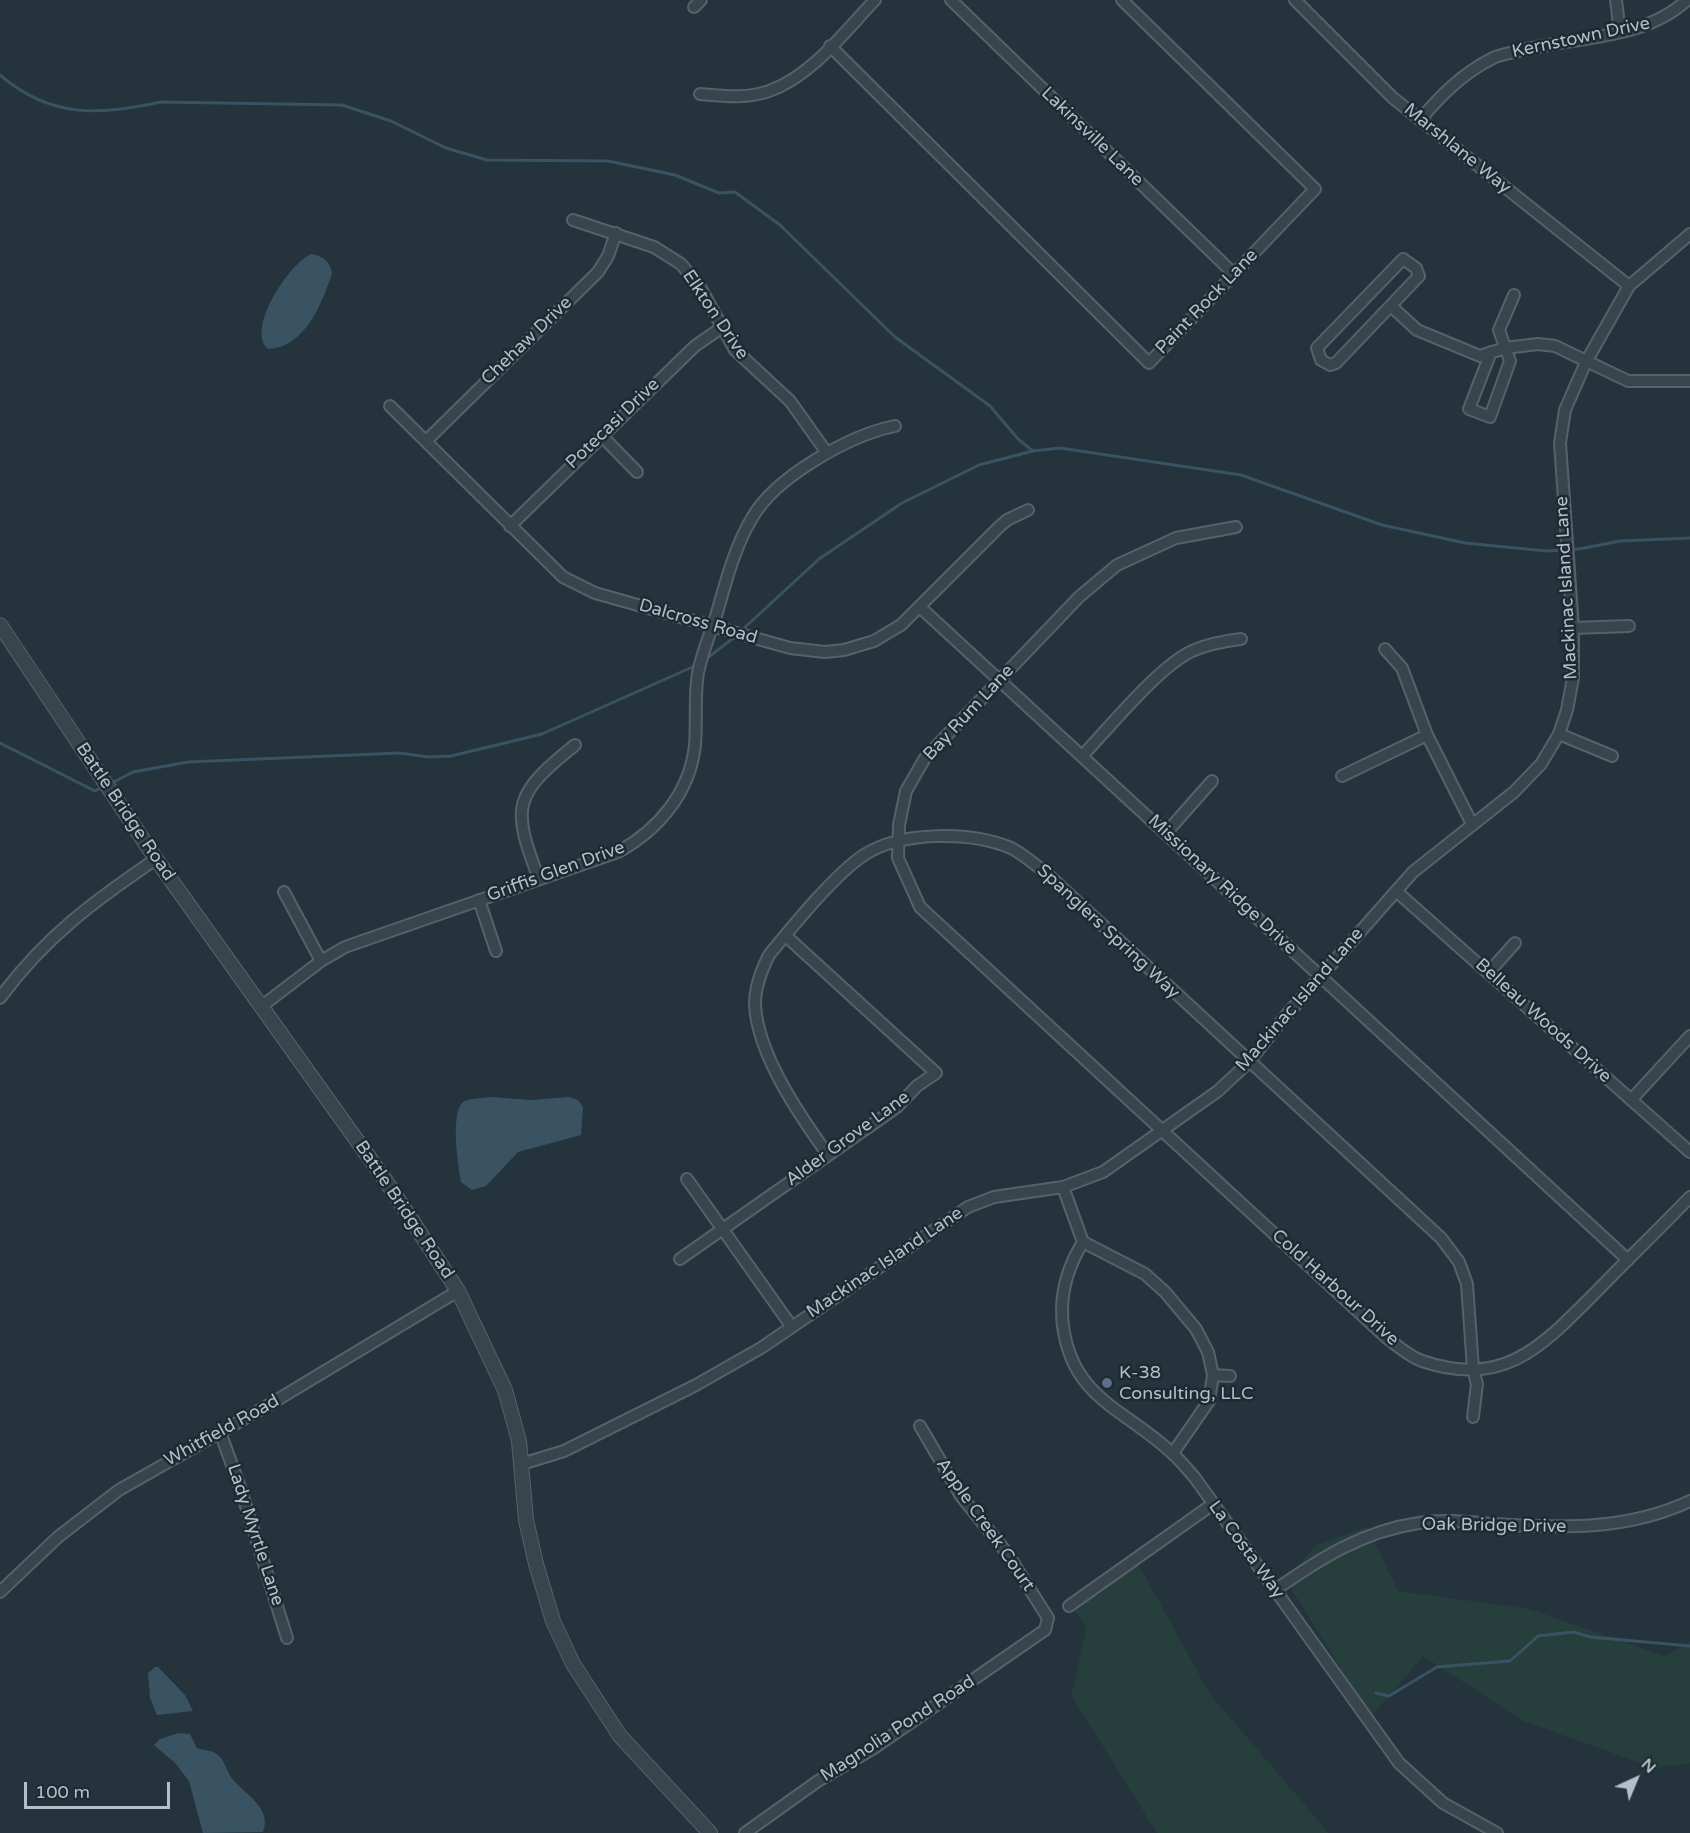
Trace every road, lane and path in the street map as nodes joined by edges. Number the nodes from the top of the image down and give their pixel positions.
1 (875, 0) edge
2 (951, 0) edge
3 (1295, 0) edge
4 (1616, 0) edge
5 (1687, 0) edge
6 (1126, 1) edge
7 (1620, 32) junction
8 (830, 46) junction
9 (700, 94) dead end
10 (1420, 120) junction
11 (573, 220) dead end
12 (616, 233) junction
13 (1690, 234) edge
14 (1234, 274) junction
15 (1629, 286) junction
16 (1514, 295) dead end
17 (1391, 306) junction
18 (721, 328) junction
19 (1505, 348) junction
20 (1491, 352) junction
21 (1586, 362) junction
22 (1690, 381) edge
23 (390, 406) dead end
24 (895, 426) dead end
25 (602, 436) junction
26 (426, 441) junction
27 (827, 453) junction
28 (637, 472) dead end
29 (1028, 510) dead end
30 (510, 526) junction
31 (1236, 527) dead end
32 (921, 608) junction
33 (0, 625) edge
34 (712, 626) junction
35 (1629, 627) dead end
36 (1573, 628) junction
37 (1241, 639) dead end
38 (1384, 649) dead end
39 (998, 681) junction
40 (1559, 734) junction
41 (1427, 735) junction
42 (575, 745) dead end
43 (1082, 756) junction
44 (1612, 756) dead end
45 (1342, 776) dead end
46 (1212, 781) dead end
47 (1472, 824) junction
48 (1167, 833) junction
49 (899, 841) junction
50 (156, 859) junction
51 (539, 879) junction
52 (1396, 891) junction
53 (284, 892) dead end
54 (479, 900) junction
55 (786, 936) junction
56 (1515, 943) dead end
57 (496, 951) dead end
58 (321, 961) junction
59 (1488, 973) junction
60 (1322, 977) junction
61 (0, 998) edge
62 (262, 1006) junction
63 (1690, 1036) edge
64 (1249, 1062) junction
65 (1631, 1100) junction
66 (1162, 1131) junction
67 (1690, 1152) edge
68 (828, 1155) junction
69 (687, 1179) dead end
70 (1063, 1187) junction
71 (1690, 1197) edge
72 (723, 1229) junction
73 (1083, 1242) junction
74 (680, 1259) dead end
75 (1628, 1260) junction
76 (458, 1291) junction
77 (792, 1327) junction
78 (1473, 1370) junction
79 (1213, 1375) junction
80 (1230, 1376) dead end
81 (1473, 1417) dead end
82 (920, 1426) dead end
83 (220, 1432) junction
84 (1173, 1453) junction
85 (522, 1464) junction
86 (1690, 1500) edge
87 (1213, 1504) junction
88 (1275, 1590) junction
89 (0, 1592) edge
90 (1069, 1606) dead end
91 (1049, 1624) joint
92 (287, 1638) dead end
93 (710, 1833) edge
94 (745, 1833) edge
95 (1497, 1833) edge

1 - 8 street
2 - 14 street, Lakinsville Lane
3 - 10 street, Marshlane Way
4 - 7 street
5 - 7 street, Kernstown Drive
6 - 14 street, Paint Rock Lane
7 - 10 street, Kernstown Drive
8 - 9 street
8 - 14 street, Paint Rock Lane
10 - 15 street, Marshlane Way
11 - 12 street, Elkton Drive
12 - 18 street, Elkton Drive
12 - 26 street, Chehaw Drive
13 - 15 street, Mackinac Island Lane
15 - 21 street, Mackinac Island Lane
16 - 19 street
17 - 17 street
17 - 20 street
18 - 25 street, Potecasi Drive
18 - 27 street, Elkton Drive
19 - 20 street
19 - 20 street
19 - 21 street
21 - 22 street
21 - 36 street, Mackinac Island Lane
23 - 26 street, Dalcross Road
24 - 27 street, Griffis Glen Drive
25 - 28 street
25 - 30 street, Potecasi Drive
26 - 30 street, Dalcross Road
27 - 34 street, Griffis Glen Drive
29 - 32 street, Dalcross Road
30 - 34 street, Dalcross Road
31 - 39 street, Bay Rum Lane
32 - 34 street, Dalcross Road
32 - 39 street, Missionary Ridge Drive
33 - 50 street, Battle Bridge Road
34 - 51 street, Griffis Glen Drive
35 - 36 street
36 - 40 street, Mackinac Island Lane
37 - 43 street
38 - 41 street
39 - 43 street, Missionary Ridge Drive
39 - 49 street, Bay Rum Lane
40 - 44 street
40 - 47 street, Mackinac Island Lane
41 - 45 street
41 - 47 street
42 - 51 street
43 - 48 street, Missionary Ridge Drive
46 - 48 street
47 - 52 street, Mackinac Island Lane
48 - 60 street, Missionary Ridge Drive
49 - 55 street, Spanglers Spring Way
49 - 64 street, Spanglers Spring Way
49 - 66 street, Bay Rum Lane
50 - 61 street
50 - 62 street, Battle Bridge Road
51 - 54 street, Griffis Glen Drive
52 - 59 street, Belleau Woods Drive
52 - 60 street, Mackinac Island Lane
53 - 58 street
54 - 57 street
54 - 58 street, Griffis Glen Drive
55 - 68 street, Spanglers Spring Way
55 - 68 street, Alder Grove Lane
56 - 59 street
58 - 62 street, Griffis Glen Drive
59 - 65 street, Belleau Woods Drive
60 - 64 street, Mackinac Island Lane
60 - 75 street, Missionary Ridge Drive
62 - 76 street, Battle Bridge Road
63 - 65 street
64 - 66 street, Mackinac Island Lane
64 - 78 street, Spanglers Spring Way
65 - 67 street, Belleau Woods Drive
66 - 70 street, Mackinac Island Lane
66 - 78 street, Cold Harbour Drive
68 - 72 street, Alder Grove Lane
69 - 72 street
70 - 73 street
70 - 77 street, Mackinac Island Lane
71 - 75 street, Cold Harbour Drive
72 - 74 street, Alder Grove Lane
72 - 77 street
73 - 79 street
73 - 84 street, La Costa Way
75 - 78 street, Cold Harbour Drive
76 - 83 street, Whitfield Road
76 - 85 street, Battle Bridge Road
77 - 85 street, Mackinac Island Lane
78 - 81 street, Spanglers Spring Way
79 - 80 street
79 - 84 street
82 - 91 street, Apple Creek Court
83 - 89 street, Whitfield Road
83 - 92 street, Lady Myrtle Lane
84 - 87 street, La Costa Way
85 - 93 street, Battle Bridge Road
86 - 88 street, Oak Bridge Drive
87 - 88 street, La Costa Way
87 - 90 street
88 - 95 street, La Costa Way
91 - 94 street, Magnolia Pond Road

